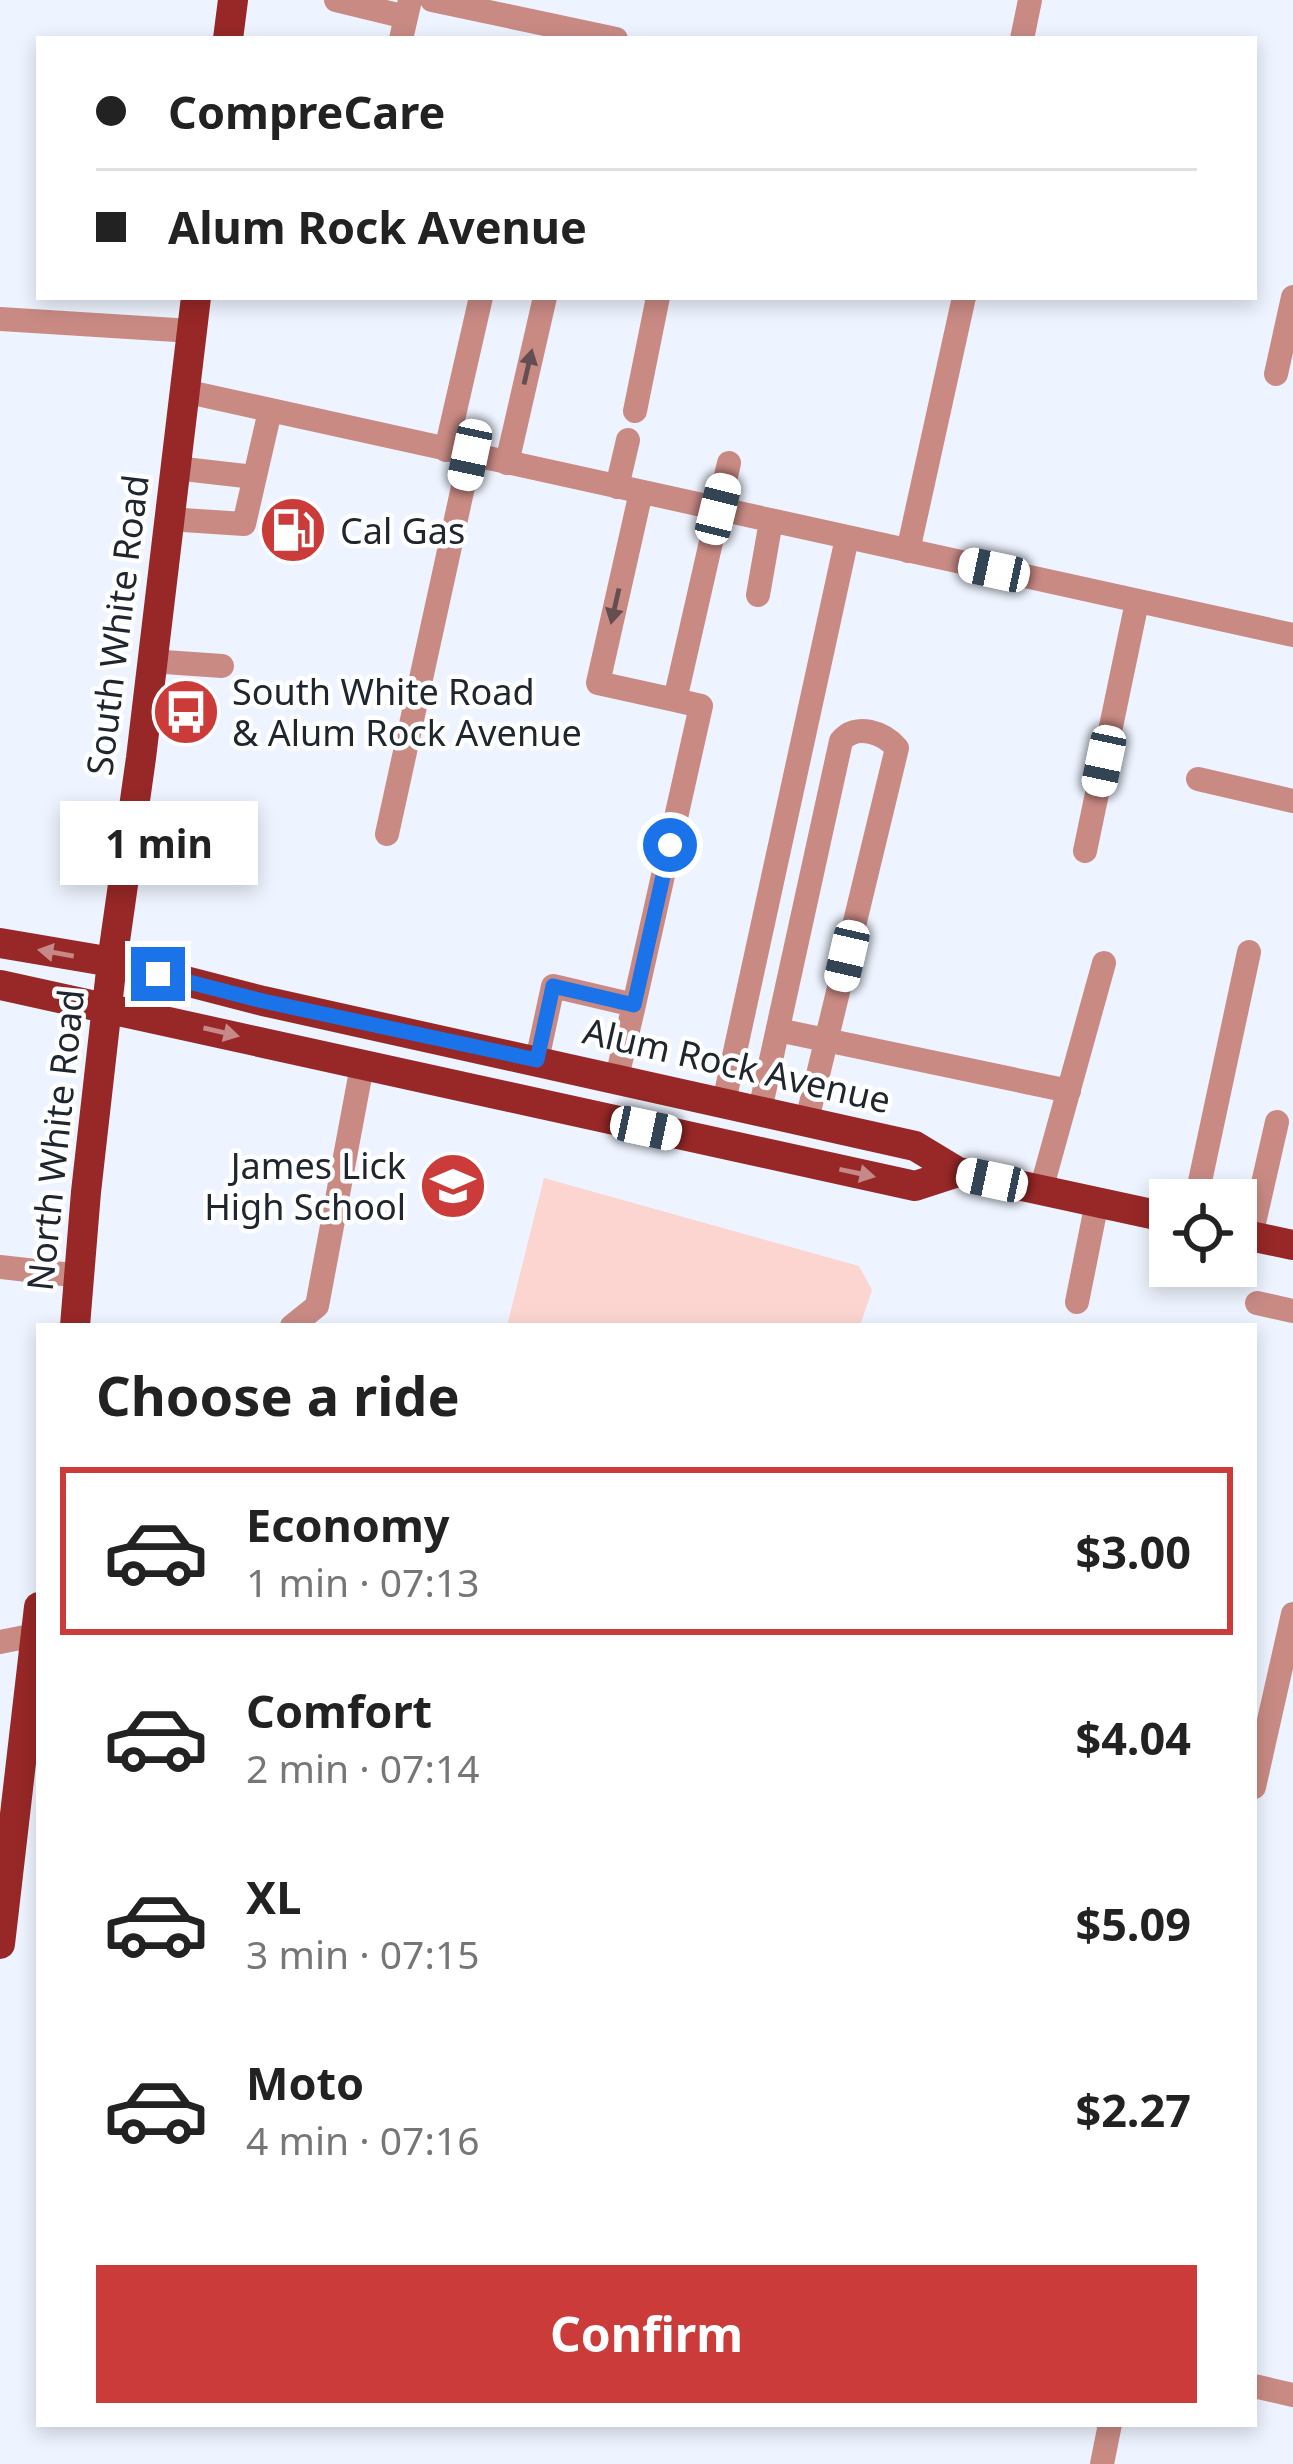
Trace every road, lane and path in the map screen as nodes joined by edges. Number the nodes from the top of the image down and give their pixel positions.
1 (233, 0) edge
2 (336, 0) edge
3 (432, 0) edge
4 (1030, 0) edge
5 (405, 19) edge
6 (228, 36) edge
7 (602, 36) edge
8 (1023, 36) edge
9 (1293, 297) edge
10 (196, 300) edge
11 (481, 300) edge
12 (543, 300) edge
13 (657, 300) edge
14 (963, 300) edge
15 (0, 319) edge
16 (192, 332) junction
17 (1276, 374) dead end
18 (184, 391) junction
19 (270, 411) junction
20 (635, 411) dead end
21 (628, 440) dead end
22 (458, 452) junction
23 (507, 463) junction
24 (729, 463) dead end
25 (175, 468) junction
26 (254, 477) junction
27 (629, 490) junction
28 (718, 509) junction
29 (168, 519) junction
30 (771, 521) junction
31 (847, 538) junction
32 (908, 551) junction
33 (758, 596) dead end
34 (1137, 602) junction
35 (1293, 635) edge
36 (150, 661) junction
37 (222, 666) dead end
38 (675, 700) junction
39 (1198, 779) dead end
40 (1293, 801) edge
41 (387, 834) dead end
42 (1085, 850) dead end
43 (0, 943) edge
44 (1249, 952) dead end
45 (112, 962) junction
46 (1104, 963) dead end
47 (0, 985) edge
48 (634, 1005) junction
49 (106, 1006) junction
50 (778, 1030) junction
51 (826, 1040) junction
52 (537, 1060) junction
53 (362, 1066) junction
54 (617, 1077) junction
55 (1070, 1091) junction
56 (724, 1102) junction
57 (760, 1110) junction
58 (807, 1120) junction
59 (1276, 1122) dead end
60 (754, 1150) junction
61 (958, 1172) junction
62 (1200, 1179) edge
63 (1257, 1186) edge
64 (1041, 1190) junction
65 (1097, 1202) junction
66 (1149, 1213) edge
67 (1257, 1237) edge
68 (1293, 1245) edge
69 (0, 1267) edge
70 (81, 1276) junction
71 (1077, 1302) dead end
72 (1257, 1303) dead end
73 (1293, 1312) edge
74 (75, 1323) edge
75 (296, 1323) edge
76 (1293, 1614) edge
77 (36, 1622) edge
78 (36, 1630) edge
79 (0, 1642) edge
80 (1257, 1773) edge
81 (0, 1944) edge
82 (1257, 2387) edge
83 (1293, 2395) edge
84 (1109, 2427) edge
85 (1102, 2464) edge

1 - 6 main road
2 - 5 street
3 - 7 street
4 - 8 street
9 - 17 street
10 - 16 main road, South White Road
11 - 22 street
23 -> 12 street
13 - 20 street
14 - 32 street
15 - 16 street
16 - 18 main road, South White Road
18 - 19 street
18 - 25 main road, South White Road
19 - 22 street
19 - 26 street
21 - 27 street
22 - 23 street
22 - 41 street
23 - 27 street
24 - 28 street
25 - 26 street
25 - 29 main road, South White Road
26 - 29 street
27 - 28 street
27 -> 38 street
28 - 30 street
28 - 38 street
29 - 36 main road, South White Road
30 - 31 street
30 - 33 street
31 - 32 street
31 - 56 street
32 - 34 street
34 - 35 street
34 - 42 street
36 - 37 street
36 - 45 main road, South White Road
38 - 48 street
39 - 40 street
45 -> 43 main road, Alum Rock Avenue
44 - 62 street
45 - 49 main road, North White Road
45 - 52 main road, Alum Rock Avenue
46 - 55 street
47 - 49 main road, Alum Rock Avenue
48 - 52 street
48 - 54 street
49 -> 53 main road, Alum Rock Avenue
49 - 70 main road, North White Road
50 - 51 street
50 - 51 street
50 - 57 street
51 - 55 street
51 - 58 street
52 - 54 main road, Alum Rock Avenue
53 - 60 main road, Alum Rock Avenue
53 - 75 street
54 - 56 main road, Alum Rock Avenue
55 - 64 street
56 - 57 main road, Alum Rock Avenue
57 - 58 main road, Alum Rock Avenue
58 - 60 main road
58 - 61 main road, Alum Rock Avenue
59 - 63 street
60 -> 61 main road, Alum Rock Avenue
61 - 64 main road, Alum Rock Avenue
64 - 65 main road, Alum Rock Avenue
65 - 66 main road, Alum Rock Avenue
65 - 71 street
67 - 68 main road
69 - 70 street
70 - 74 main road, North White Road
72 - 73 street
76 - 80 street
77 - 79 street
78 - 81 main road
82 - 83 street
84 - 85 street

